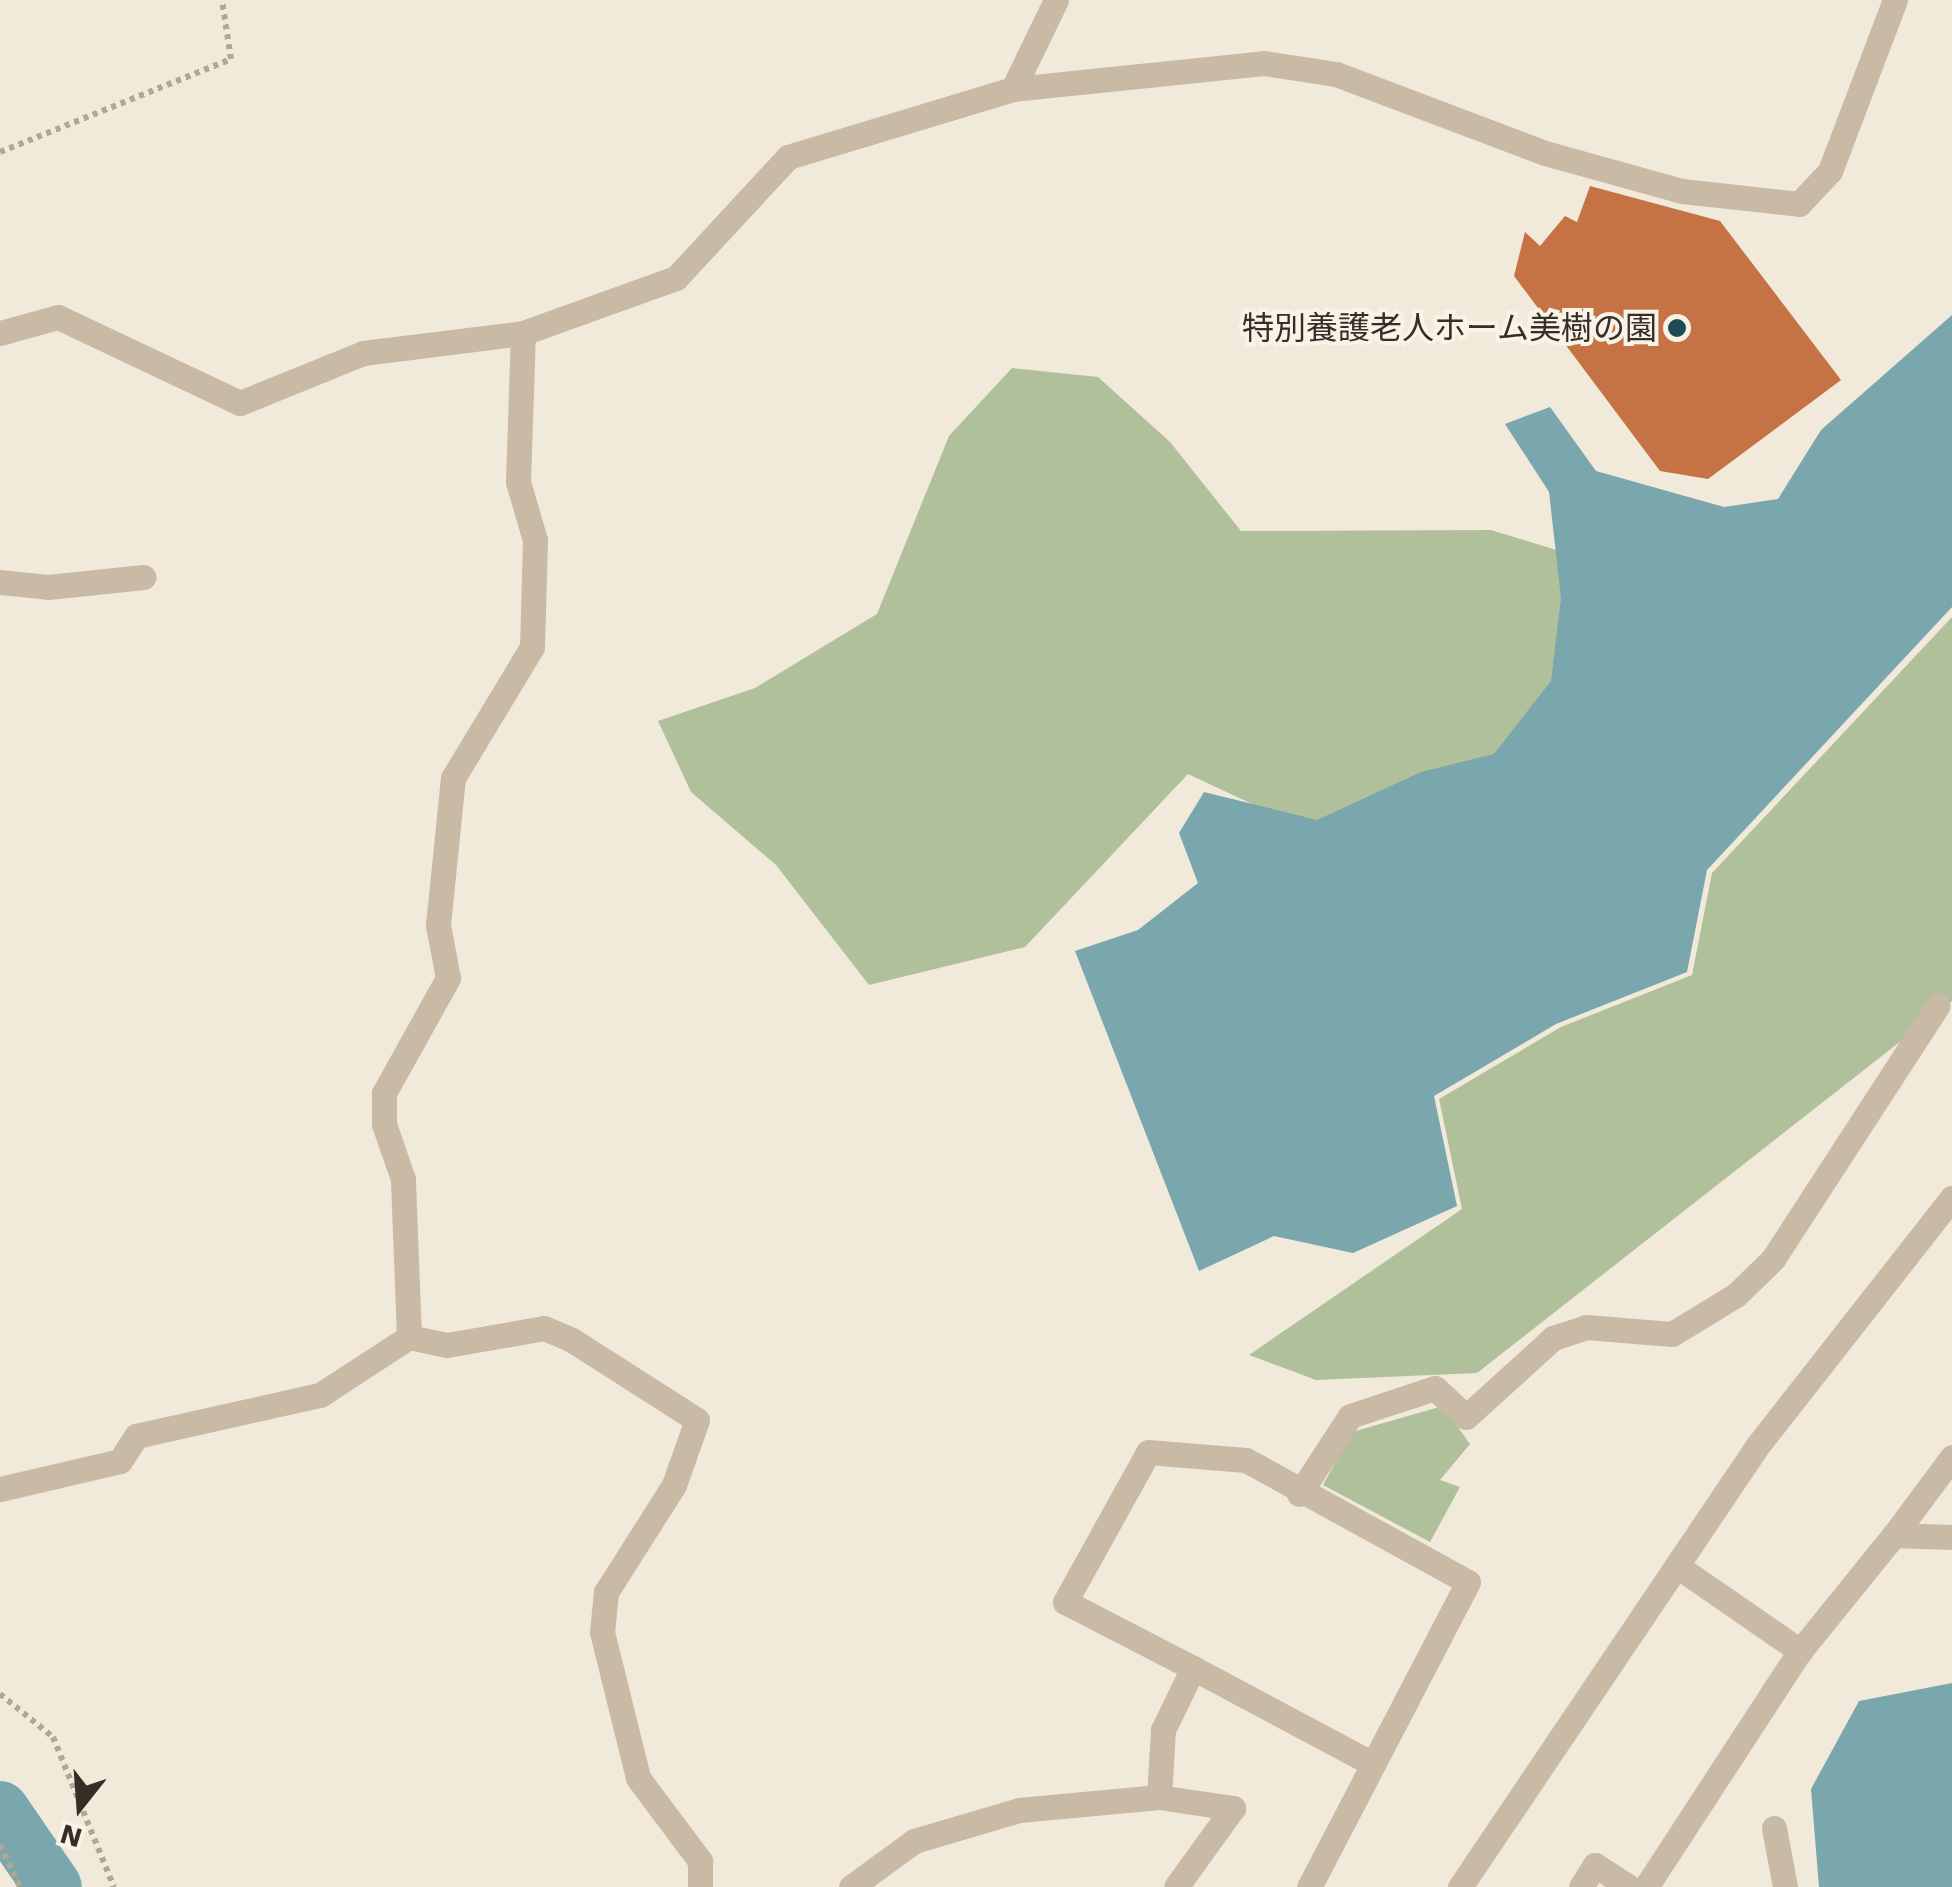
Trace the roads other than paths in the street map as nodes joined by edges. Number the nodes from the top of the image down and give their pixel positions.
1 (1056, 0) edge
2 (1895, 0) edge
3 (1013, 89) junction
4 (0, 333) edge
5 (523, 333) junction
6 (143, 577) dead end
7 (0, 582) edge
8 (1937, 1006) dead end
9 (1952, 1198) edge
10 (410, 1336) junction
11 (1952, 1457) edge
12 (0, 1489) edge
13 (1299, 1494) junction
14 (1894, 1535) junction
15 (1952, 1537) edge
16 (1676, 1566) junction
17 (1800, 1651) junction
18 (1194, 1668) junction
19 (1374, 1764) junction
20 (1160, 1797) junction
21 (1774, 1828) dead end
22 (700, 1887) edge
23 (851, 1887) edge
24 (1176, 1887) edge
25 (1309, 1887) edge
26 (1460, 1887) edge
27 (1581, 1887) edge
28 (1629, 1887) edge
29 (1646, 1887) edge
30 (1785, 1887) edge

1 - 3 street
2 - 3 street
3 - 5 street
4 - 5 street
5 - 10 street
6 - 7 street
8 - 13 street
9 - 16 street
10 - 12 street
10 - 22 street
11 - 14 street
13 - 18 street
13 - 19 street
14 - 15 street
14 - 17 street
16 - 17 street
16 - 26 street
17 - 29 street
18 - 19 street
18 - 20 street
19 - 25 street
20 - 23 street
20 - 24 street
21 - 30 street
27 - 28 street

